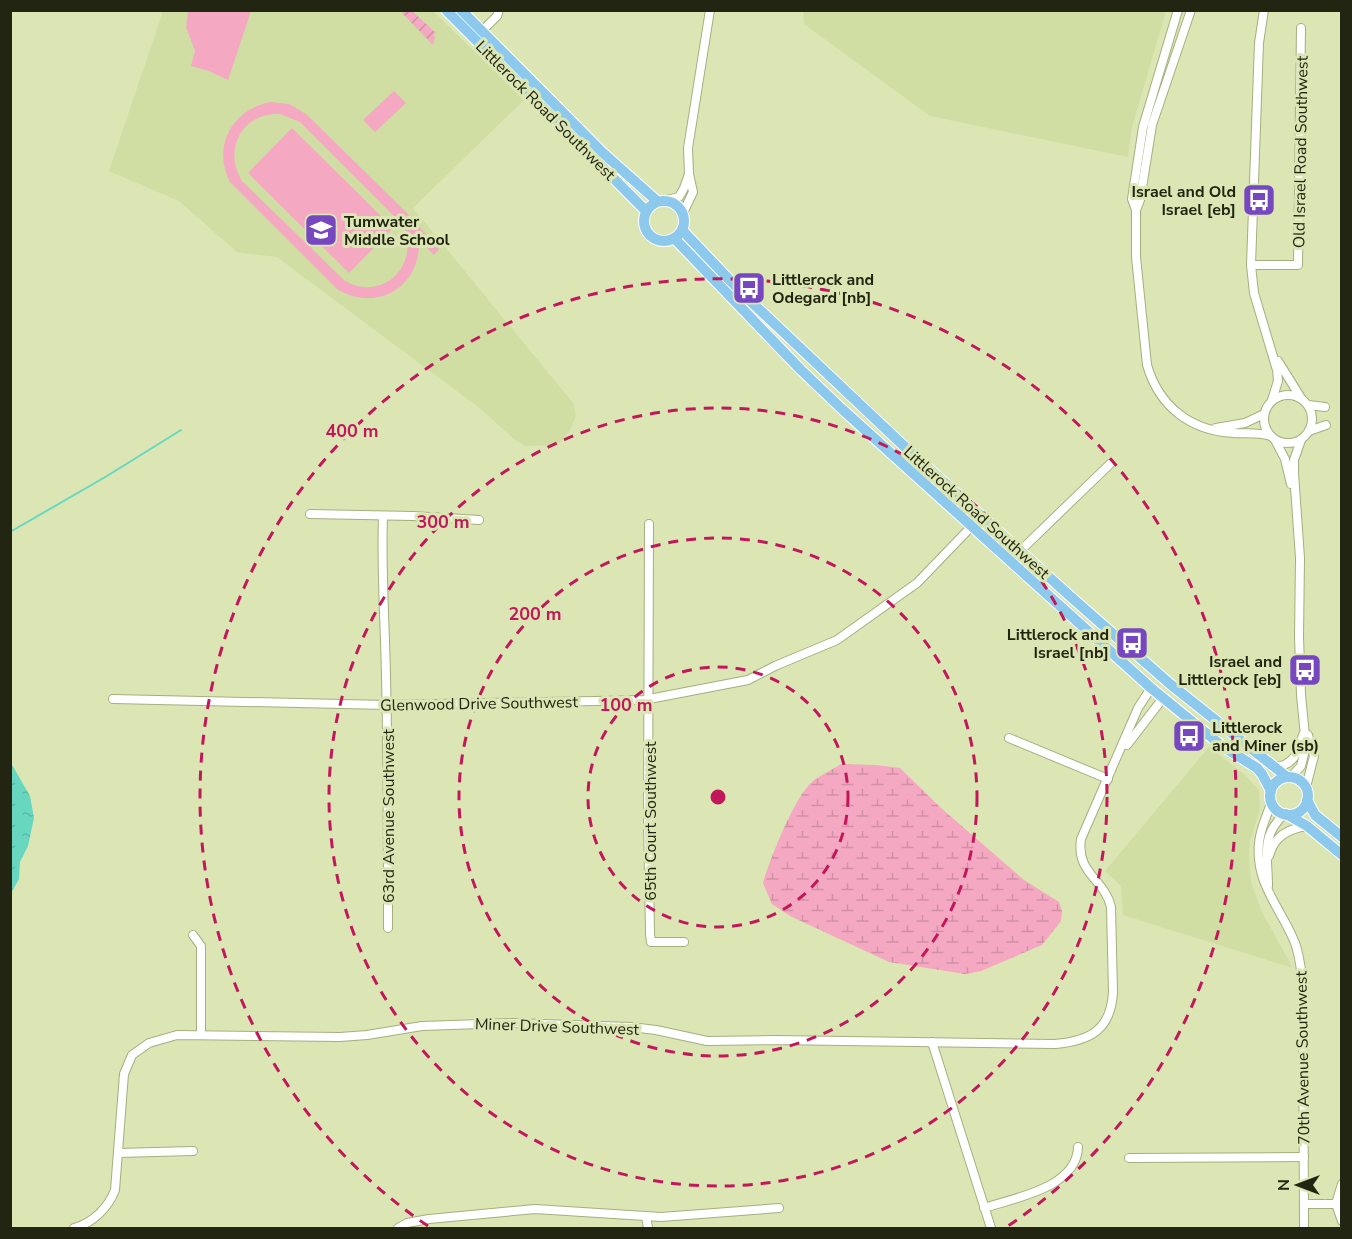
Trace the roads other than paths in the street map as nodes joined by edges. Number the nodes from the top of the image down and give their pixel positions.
1 (446, 10) edge
2 (461, 10) edge
3 (499, 10) edge
4 (710, 10) edge
5 (1178, 10) edge
6 (1191, 10) edge
7 (1264, 10) edge
8 (1301, 28) dead end
9 (482, 31) junction
10 (689, 174) junction
11 (662, 201) junction
12 (1136, 210) junction
13 (646, 211) junction
14 (683, 213) junction
15 (678, 234) junction
16 (1251, 265) junction
17 (1270, 348) junction
18 (1272, 400) junction
19 (1305, 402) junction
20 (1325, 407) dead end
21 (1264, 414) junction
22 (1326, 425) dead end
23 (1213, 429) junction
24 (1309, 431) junction
25 (1272, 437) junction
26 (1301, 440) junction
27 (1110, 464) dead end
28 (1296, 504) junction
29 (310, 514) dead end
30 (383, 516) junction
31 (479, 520) dead end
32 (649, 524) dead end
33 (972, 526) junction
34 (1020, 551) junction
35 (1151, 688) junction
36 (1163, 698) junction
37 (113, 699) dead end
38 (650, 699) junction
39 (387, 705) junction
40 (1305, 726) junction
41 (1010, 738) dead end
42 (1119, 755) junction
43 (1274, 767) junction
44 (1289, 777) junction
45 (1108, 779) junction
46 (1306, 787) junction
47 (1271, 790) junction
48 (1307, 800) junction
49 (1271, 803) junction
50 (1285, 814) junction
51 (1307, 826) junction
52 (1341, 837) edge
53 (1341, 855) edge
54 (1268, 862) junction
55 (1268, 894) junction
56 (388, 928) dead end
57 (193, 935) dead end
58 (684, 942) dead end
59 (201, 1034) junction
60 (932, 1042) junction
61 (1078, 1147) dead end
62 (193, 1151) dead end
63 (118, 1153) junction
64 (1304, 1157) junction
65 (1129, 1158) dead end
66 (1341, 1184) edge
67 (1304, 1204) junction
68 (1336, 1204) junction
69 (779, 1208) dead end
70 (984, 1208) junction
71 (646, 1216) junction
72 (1341, 1221) edge
73 (77, 1228) edge
74 (398, 1228) edge
75 (648, 1228) edge
76 (990, 1228) edge
77 (1304, 1228) edge

1 - 13 main road, Littlerock Road Southwest
2 - 9 main road, Littlerock Road Southwest
3 - 9 street
4 - 10 street
5 - 12 street
6 - 12 street
7 - 16 street
8 - 16 street, Old Israel Road Southwest
9 - 11 main road, Littlerock Road Southwest
10 - 11 street
10 - 14 street
11 - 13 main road
11 - 14 main road, Littlerock Road Southwest
12 - 23 street
13 - 15 main road, Littlerock Road Southwest
14 - 15 main road
15 - 33 main road, Littlerock Road Southwest
15 - 34 main road, Littlerock Road Southwest
16 - 17 street
17 - 18 street
17 - 19 street
18 - 19 street
18 - 21 street
19 - 20 street
19 - 24 street
21 - 23 street
21 - 25 street
22 - 24 street
23 - 25 street
24 - 26 street
25 - 26 street
25 - 28 street
26 - 28 street
27 - 34 street
28 - 40 street
29 - 30 street
30 - 31 street
30 - 39 street, 63rd Avenue Southwest
32 - 38 street, 65th Court Southwest
33 - 35 main road, Littlerock Road Southwest
33 - 38 street, Glenwood Drive Southwest
34 - 43 main road, Littlerock Road Southwest
35 - 36 main road, Littlerock Road Southwest
35 - 42 street, Miner Drive Southwest
36 - 42 street, Miner Drive Southwest
36 - 47 main road, Littlerock Road Southwest
37 - 39 street, Glenwood Drive Southwest
38 - 39 street, Glenwood Drive Southwest
38 - 58 street, 65th Court Southwest
39 - 56 street, 63rd Avenue Southwest
40 - 43 street
40 - 44 street
40 - 46 street
41 - 45 street
42 - 45 street, Miner Drive Southwest
43 - 44 main road, Littlerock Road Southwest
44 - 46 main road
44 - 47 main road
45 - 60 street, Miner Drive Southwest
46 - 48 main road
47 - 49 main road
48 - 50 main road
48 - 52 main road
49 - 50 main road
49 - 55 street, 70th Avenue Southwest
50 - 51 main road
50 - 54 street, 70th Avenue Southwest
51 - 53 main road
51 - 54 street
54 - 55 street, 70th Avenue Southwest
55 - 64 street, 70th Avenue Southwest
57 - 59 street
59 - 60 street, Miner Drive Southwest
59 - 63 street, Miner Drive Southwest
60 - 70 street
61 - 70 street
62 - 63 street
63 - 73 street, Miner Drive Southwest
64 - 65 street
64 - 67 street, 70th Avenue Southwest
66 - 68 street
67 - 68 street
67 - 77 street, 70th Avenue Southwest
68 - 72 street
69 - 71 street
70 - 76 street
71 - 74 street
71 - 75 street

